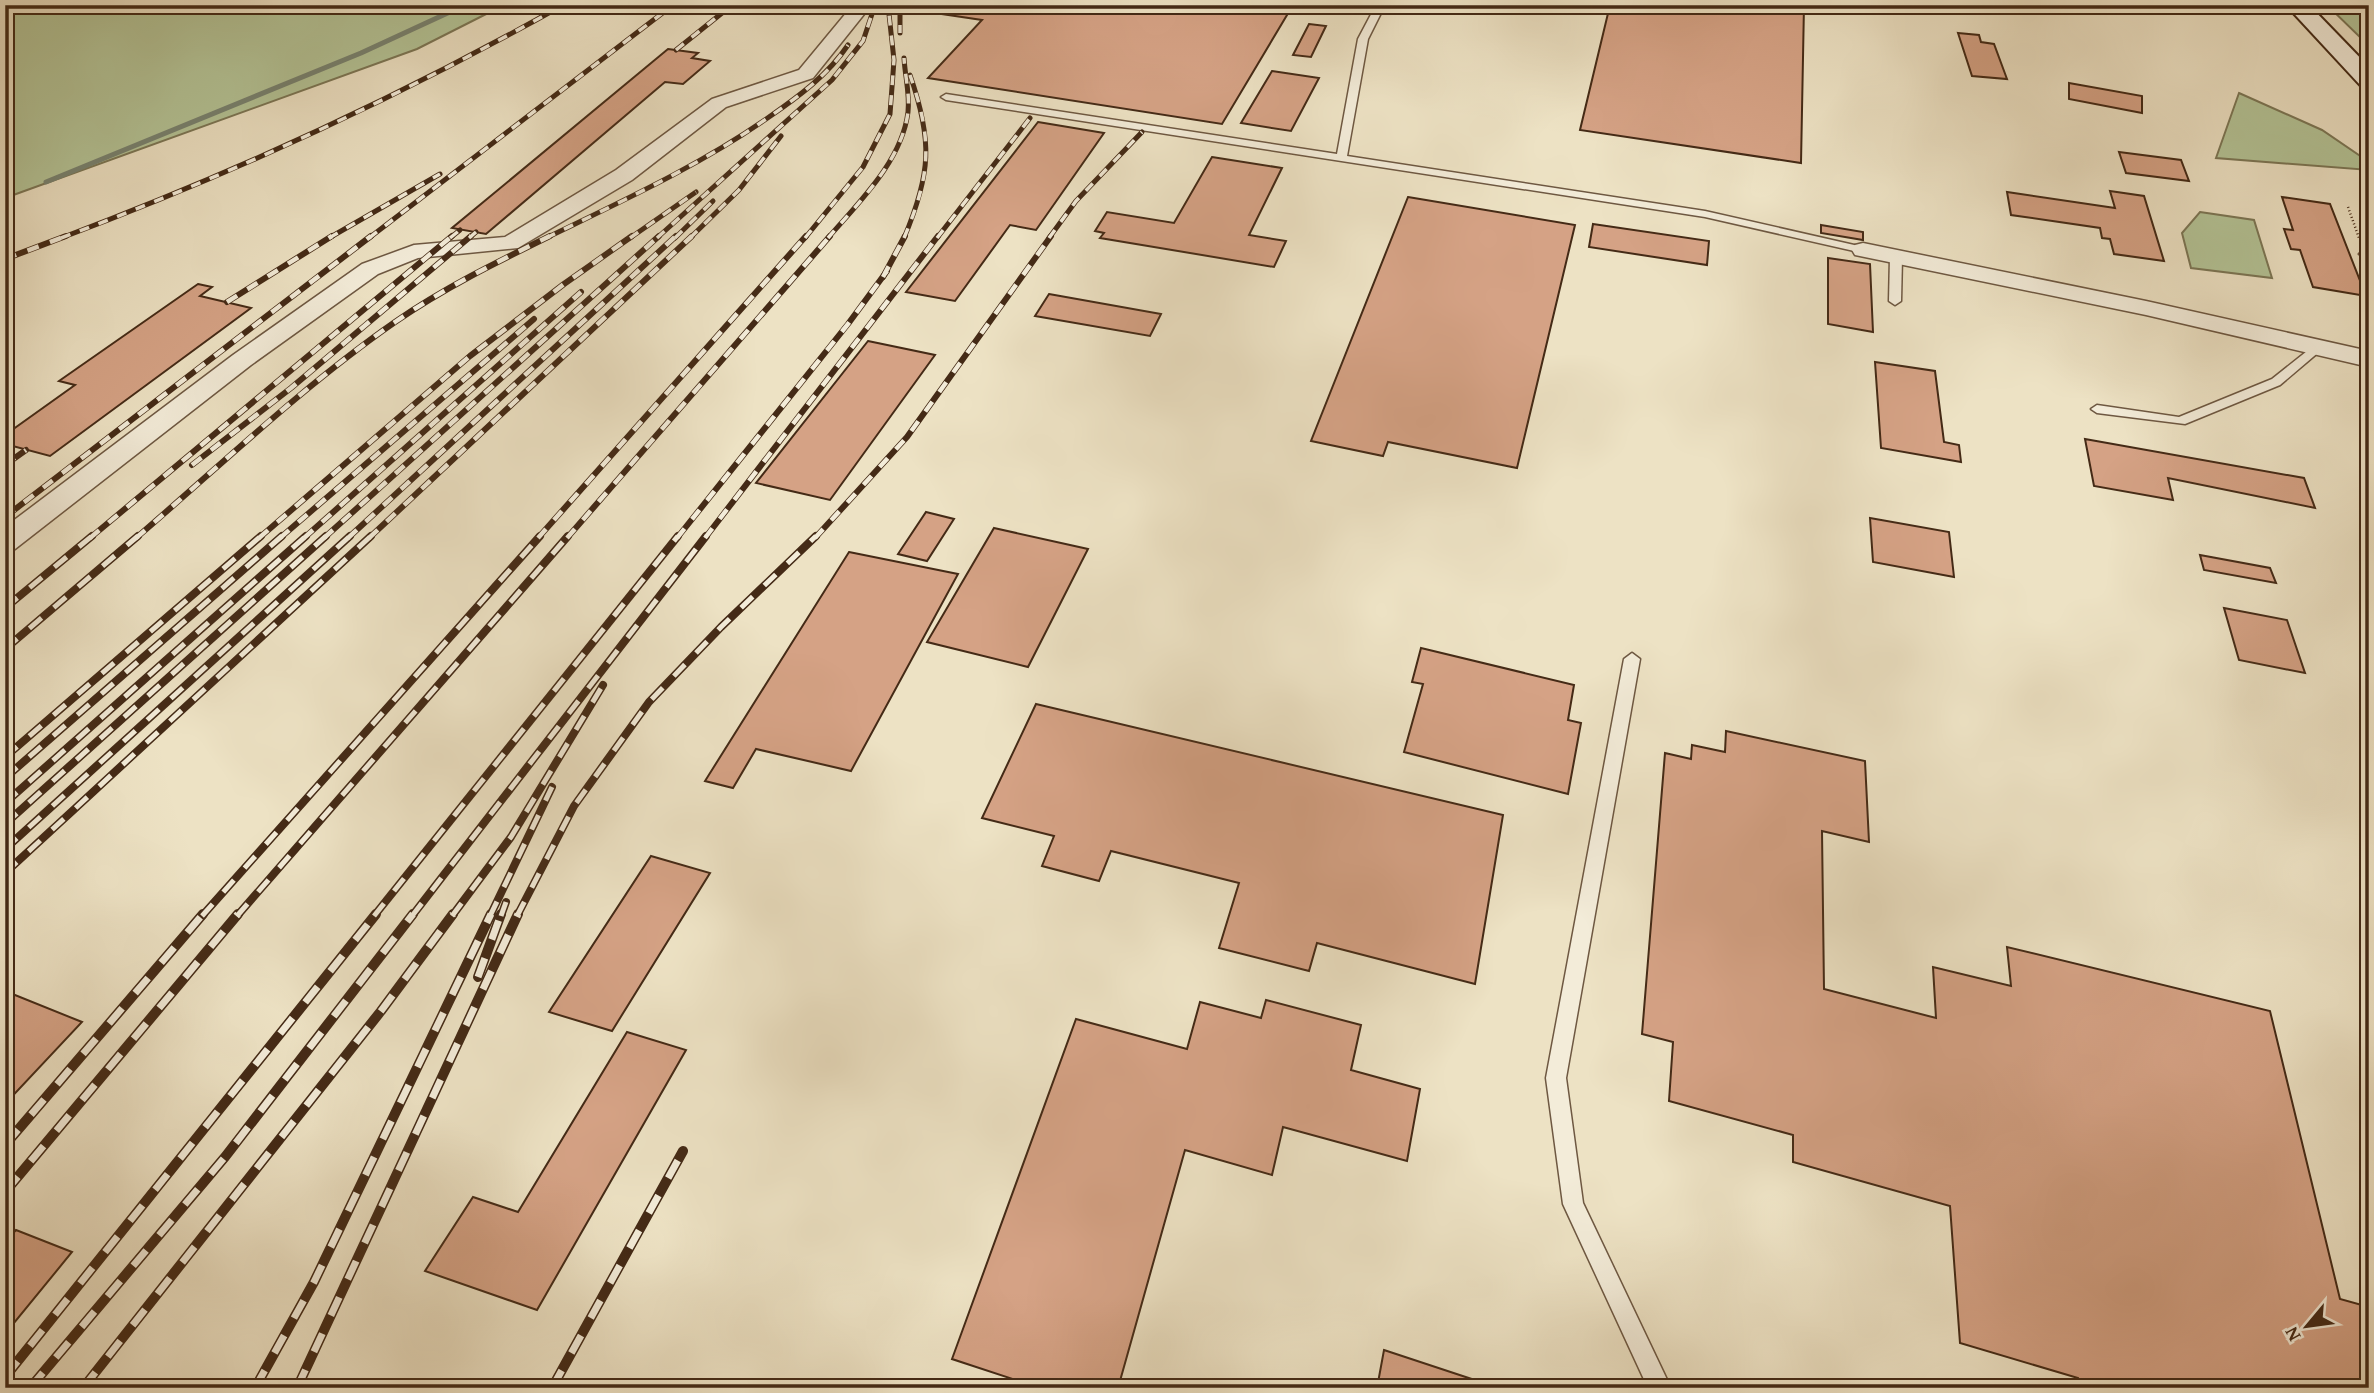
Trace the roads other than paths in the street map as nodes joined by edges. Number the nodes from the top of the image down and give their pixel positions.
1 (855, 5) edge
2 (1381, 5) edge
3 (2297, 5) edge
4 (2369, 81) edge
5 (946, 97) dead end
6 (1341, 158) junction
7 (1863, 250) joint
8 (1896, 257) junction
9 (1895, 301) dead end
10 (2316, 348) junction
11 (2369, 359) edge
12 (2097, 409) dead end
13 (5, 542) edge
14 (1632, 659) dead end
15 (1660, 1388) edge

1 - 13 street
2 - 6 lane
3 - 4 main road
5 - 6 lane
6 - 7 lane
7 - 8 street
8 - 9 lane
8 - 10 street
10 - 11 street
10 - 12 lane
14 - 15 lane

